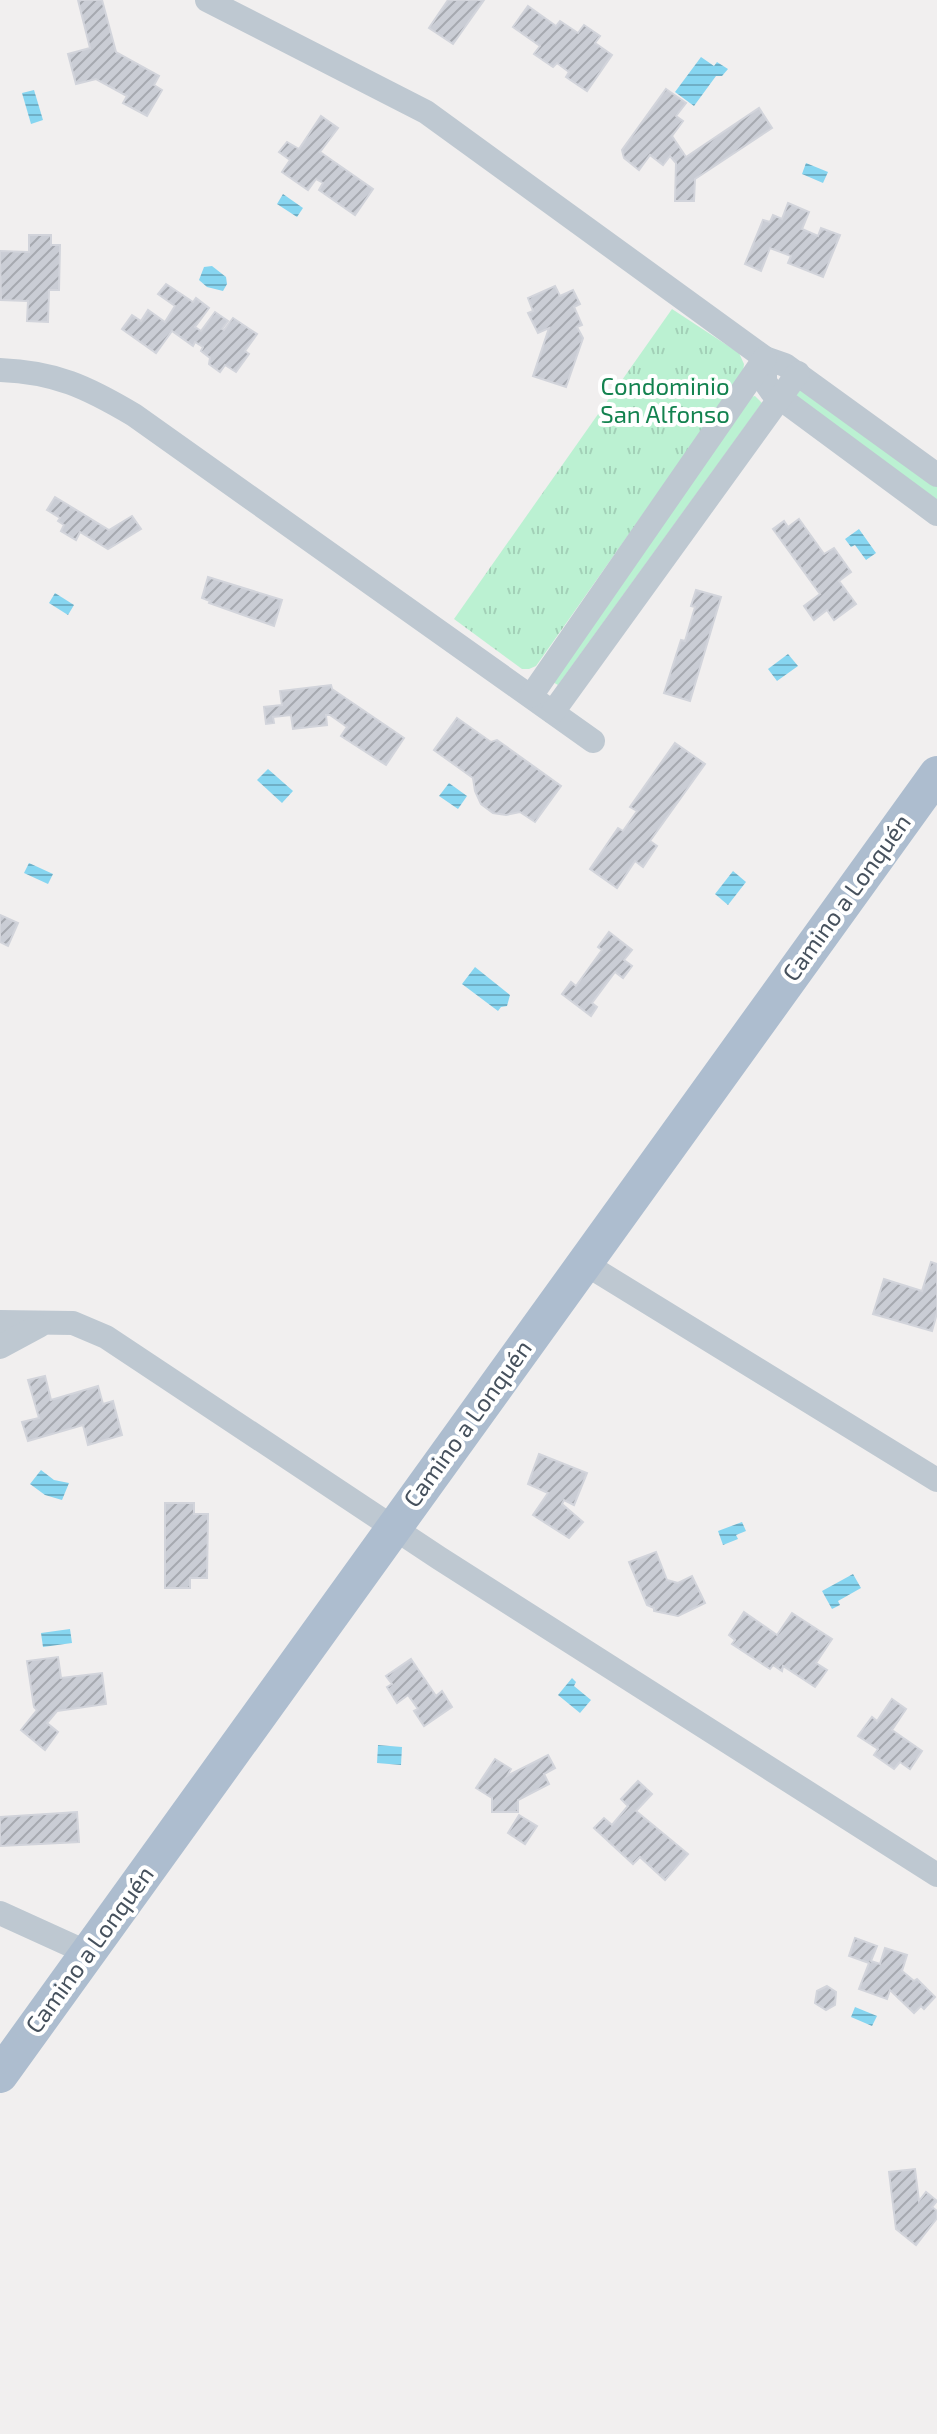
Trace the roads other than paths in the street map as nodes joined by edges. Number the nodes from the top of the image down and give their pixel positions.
1 (207, 0) edge
2 (765, 358) junction
3 (0, 370) edge
4 (798, 373) junction
5 (780, 399) junction
6 (937, 475) edge
7 (937, 514) edge
8 (531, 696) junction
9 (553, 712) junction
10 (593, 741) dead end
11 (937, 774) edge
12 (584, 1263) junction
13 (0, 1322) edge
14 (45, 1323) junction
15 (0, 1347) edge
16 (937, 1480) edge
17 (394, 1528) junction
18 (937, 1875) edge
19 (0, 1913) edge
20 (88, 1953) junction
21 (0, 2075) edge

1 - 2 street
2 - 4 street
2 - 5 street
2 - 8 street
3 - 8 street
4 - 5 street
4 - 6 street
5 - 7 street
5 - 9 street
8 - 9 street
9 - 10 street
11 - 12 main road, Camino a Lonquén
12 - 16 street
12 - 17 main road, Camino a Lonquén
13 - 14 street
14 - 15 street
14 - 17 street
17 - 18 street
17 - 20 main road, Camino a Lonquén
19 - 20 street
20 - 21 main road, Camino a Lonquén

